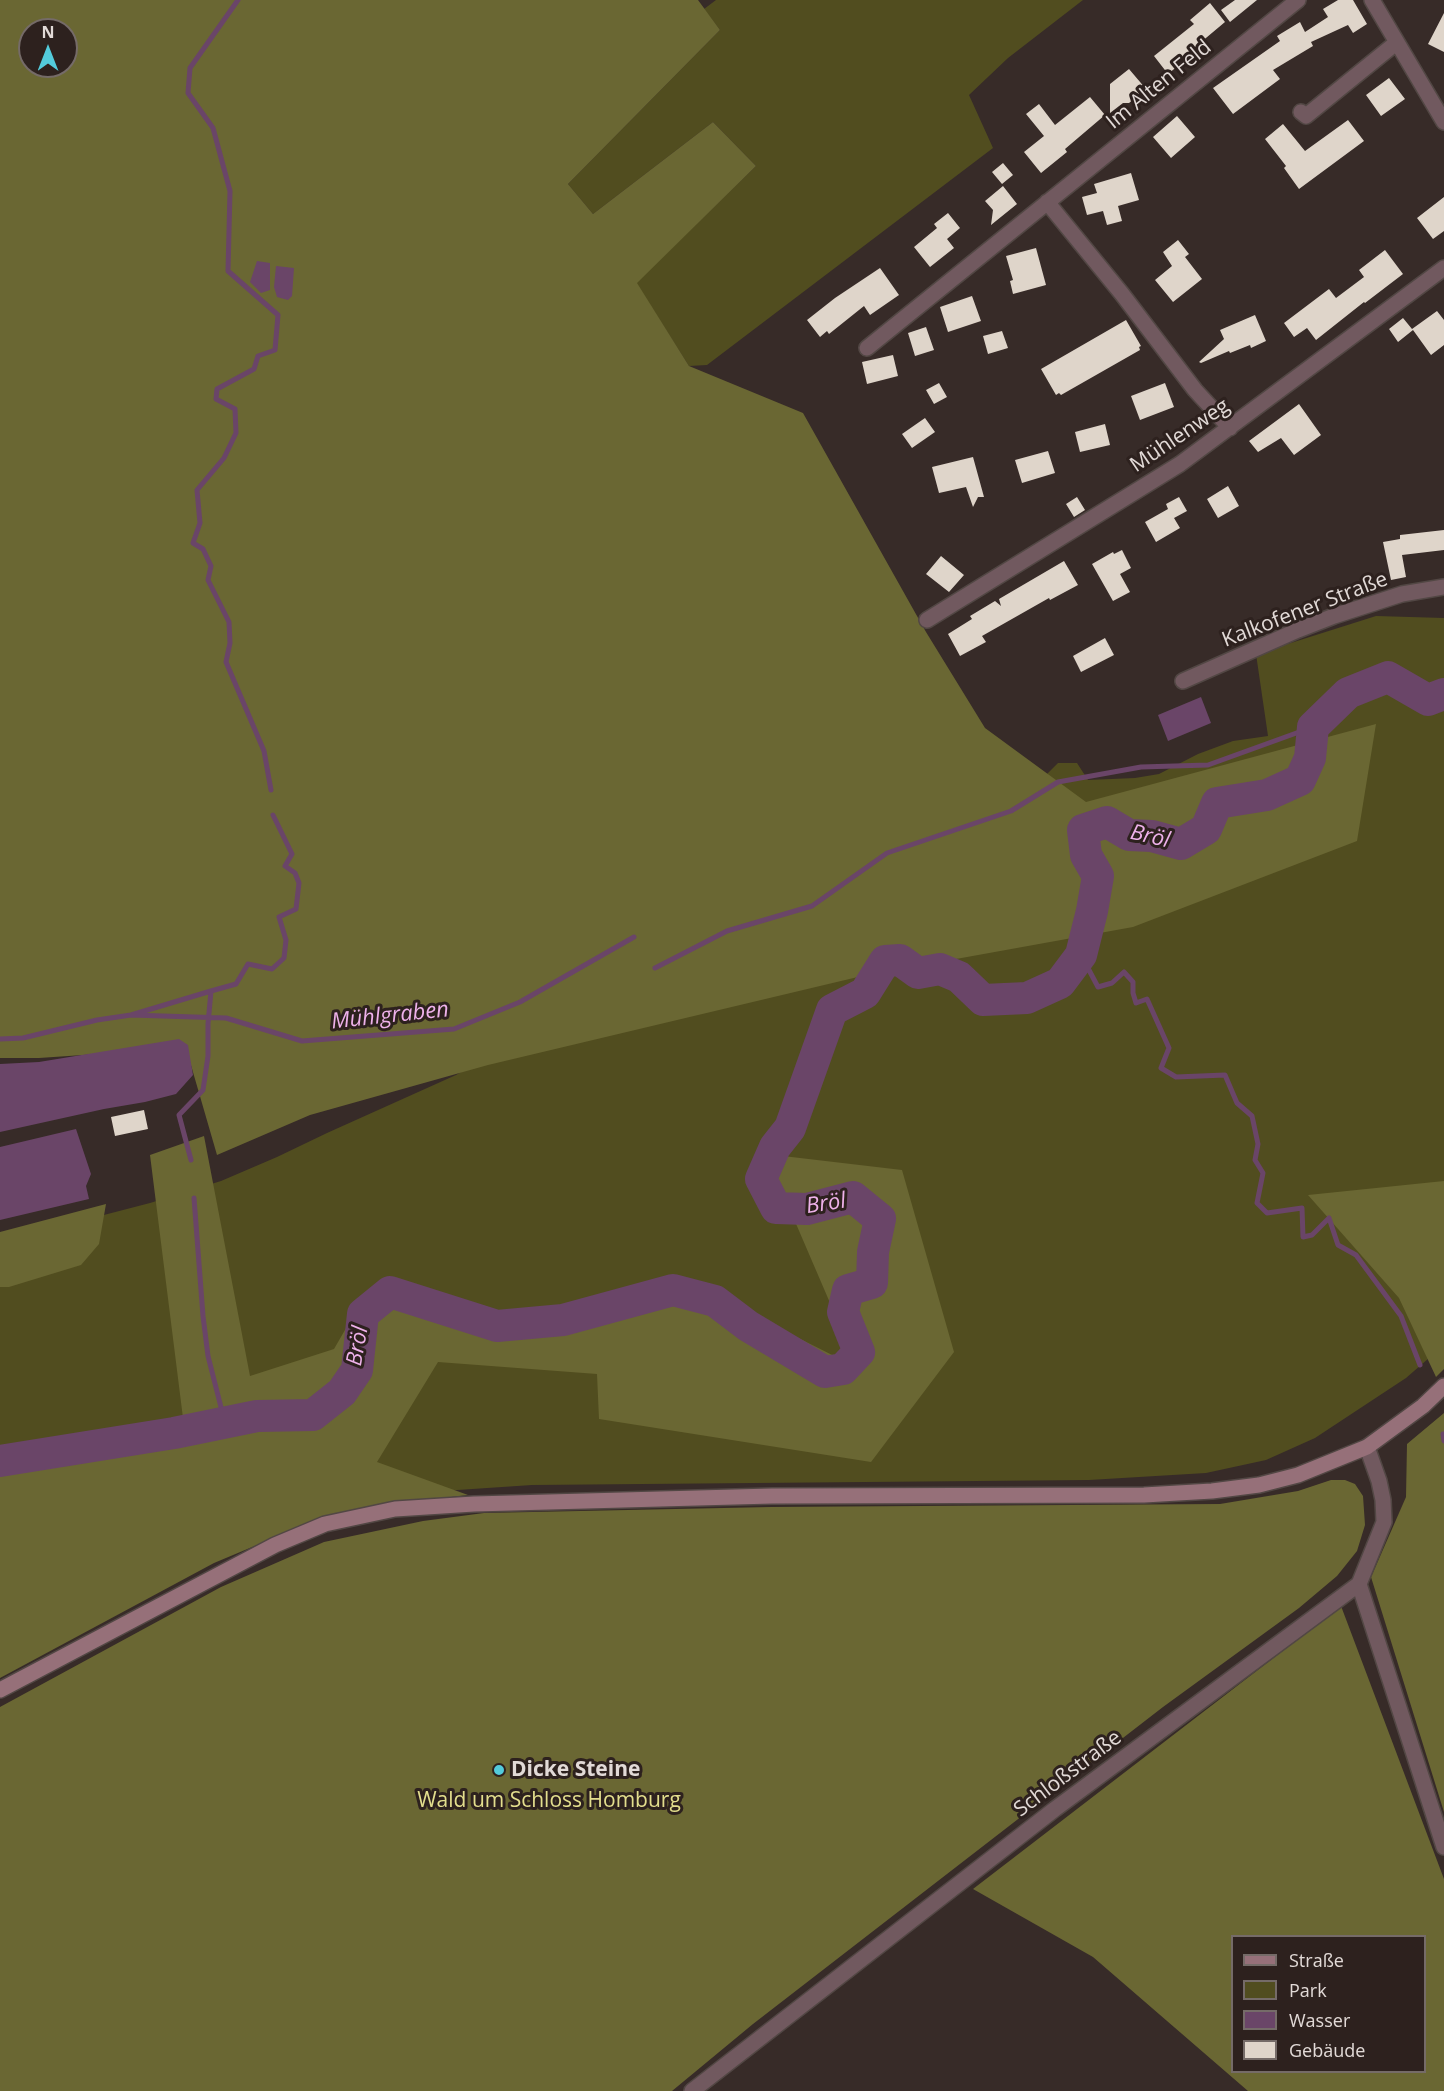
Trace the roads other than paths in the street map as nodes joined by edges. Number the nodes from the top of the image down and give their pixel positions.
1 (1299, 0) edge
2 (1372, 0) edge
3 (1396, 43) junction
4 (1301, 112) dead end
5 (1444, 122) edge
6 (1047, 202) junction
7 (1444, 268) edge
8 (867, 348) dead end
9 (1230, 428) junction
10 (1444, 587) edge
11 (927, 620) dead end
12 (1184, 681) dead end
13 (1444, 1386) edge
14 (1367, 1447) junction
15 (1359, 1584) junction
16 (0, 1690) edge
17 (1444, 1847) edge
18 (692, 2091) edge

1 - 6 street, Im Alten Feld
2 - 3 street
3 - 4 street
3 - 5 street
6 - 8 street, Im Alten Feld
6 - 9 street
7 - 9 street, Mühlenweg
9 - 11 street, Mühlenweg
10 - 12 street, Kalkofener Straße
13 - 14 main road
14 - 15 street
14 - 16 main road
15 - 17 street
15 - 18 street, Schloßstraße

